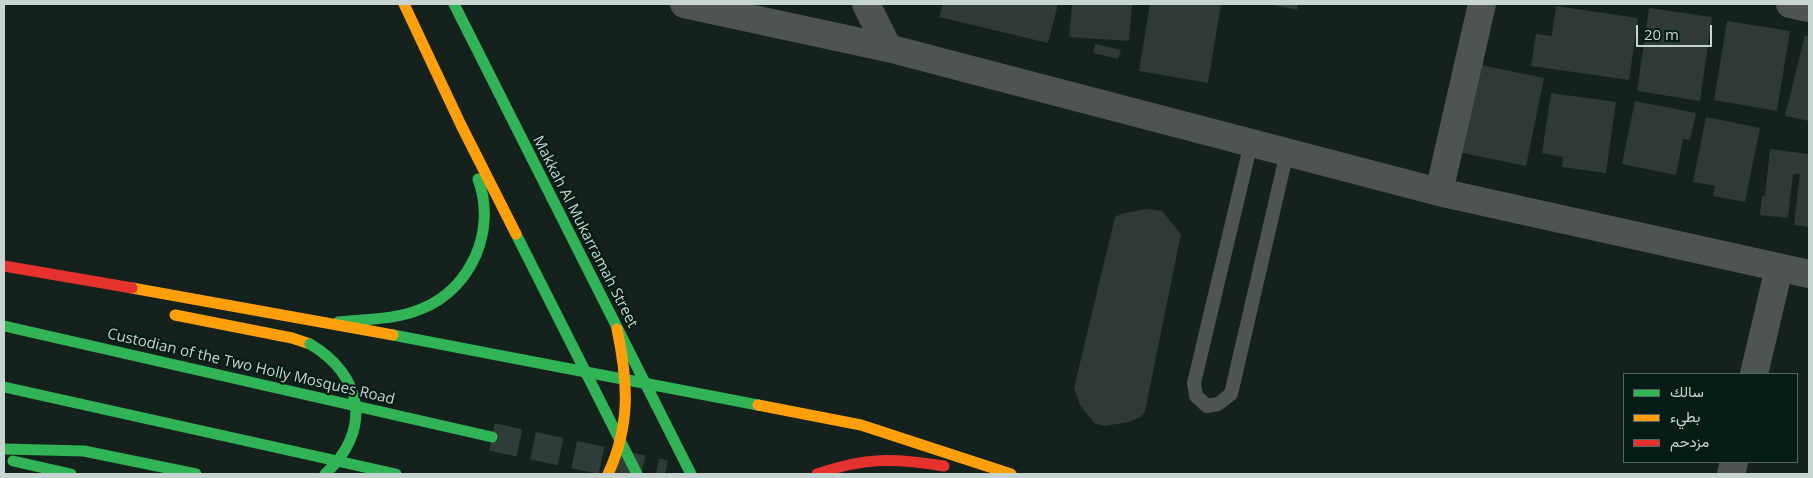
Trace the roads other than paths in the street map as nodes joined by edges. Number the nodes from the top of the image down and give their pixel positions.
1 (404, 4) edge
2 (454, 4) edge
3 (684, 4) edge
4 (866, 4) edge
5 (1482, 4) edge
6 (1790, 4) edge
7 (1809, 8) edge
8 (888, 48) junction
9 (461, 125) junction
10 (1251, 143) junction
11 (1287, 152) junction
12 (1439, 192) junction
13 (4, 267) edge
14 (1779, 268) junction
15 (1809, 274) edge
16 (60, 287) dead end
17 (166, 313) dead end
18 (330, 323) junction
19 (4, 326) edge
20 (617, 328) junction
21 (586, 372) junction
22 (1754, 373) edge
23 (627, 380) junction
24 (645, 384) junction
25 (4, 387) edge
26 (492, 437) tunnel mouth
27 (620, 440) junction
28 (4, 449) edge
29 (4, 459) edge
30 (72, 474) edge
31 (196, 474) edge
32 (325, 474) edge
33 (396, 474) edge
34 (608, 474) edge
35 (637, 474) edge
36 (691, 474) edge
37 (817, 474) edge
38 (1002, 474) edge
39 (1011, 474) edge

1 - 9 main road
2 - 20 main road, Makkah Al Mukarramah Street
3 - 8 street
4 - 8 street
5 - 12 street
6 - 7 street
8 - 10 street
9 - 18 main road
9 - 21 main road
10 - 11 street
10 - 11 lane
11 - 12 street
12 - 14 street
13 - 16 main road
13 - 18 main road
14 - 15 street
14 - 22 street
17 - 32 main road, bridge
18 - 21 main road
19 - 26 main road, Custodian of the Two Holly Mosques Road
20 - 23 main road
20 - 24 main road, Makkah Al Mukarramah Street
21 - 23 main road
21 - 27 main road
23 - 24 main road
23 - 27 main road
24 - 36 main road, Makkah Al Mukarramah Street
24 - 39 main road
25 - 33 main road
27 - 34 main road
27 - 35 main road
28 - 31 main road
29 - 30 main road
37 - 38 main road

